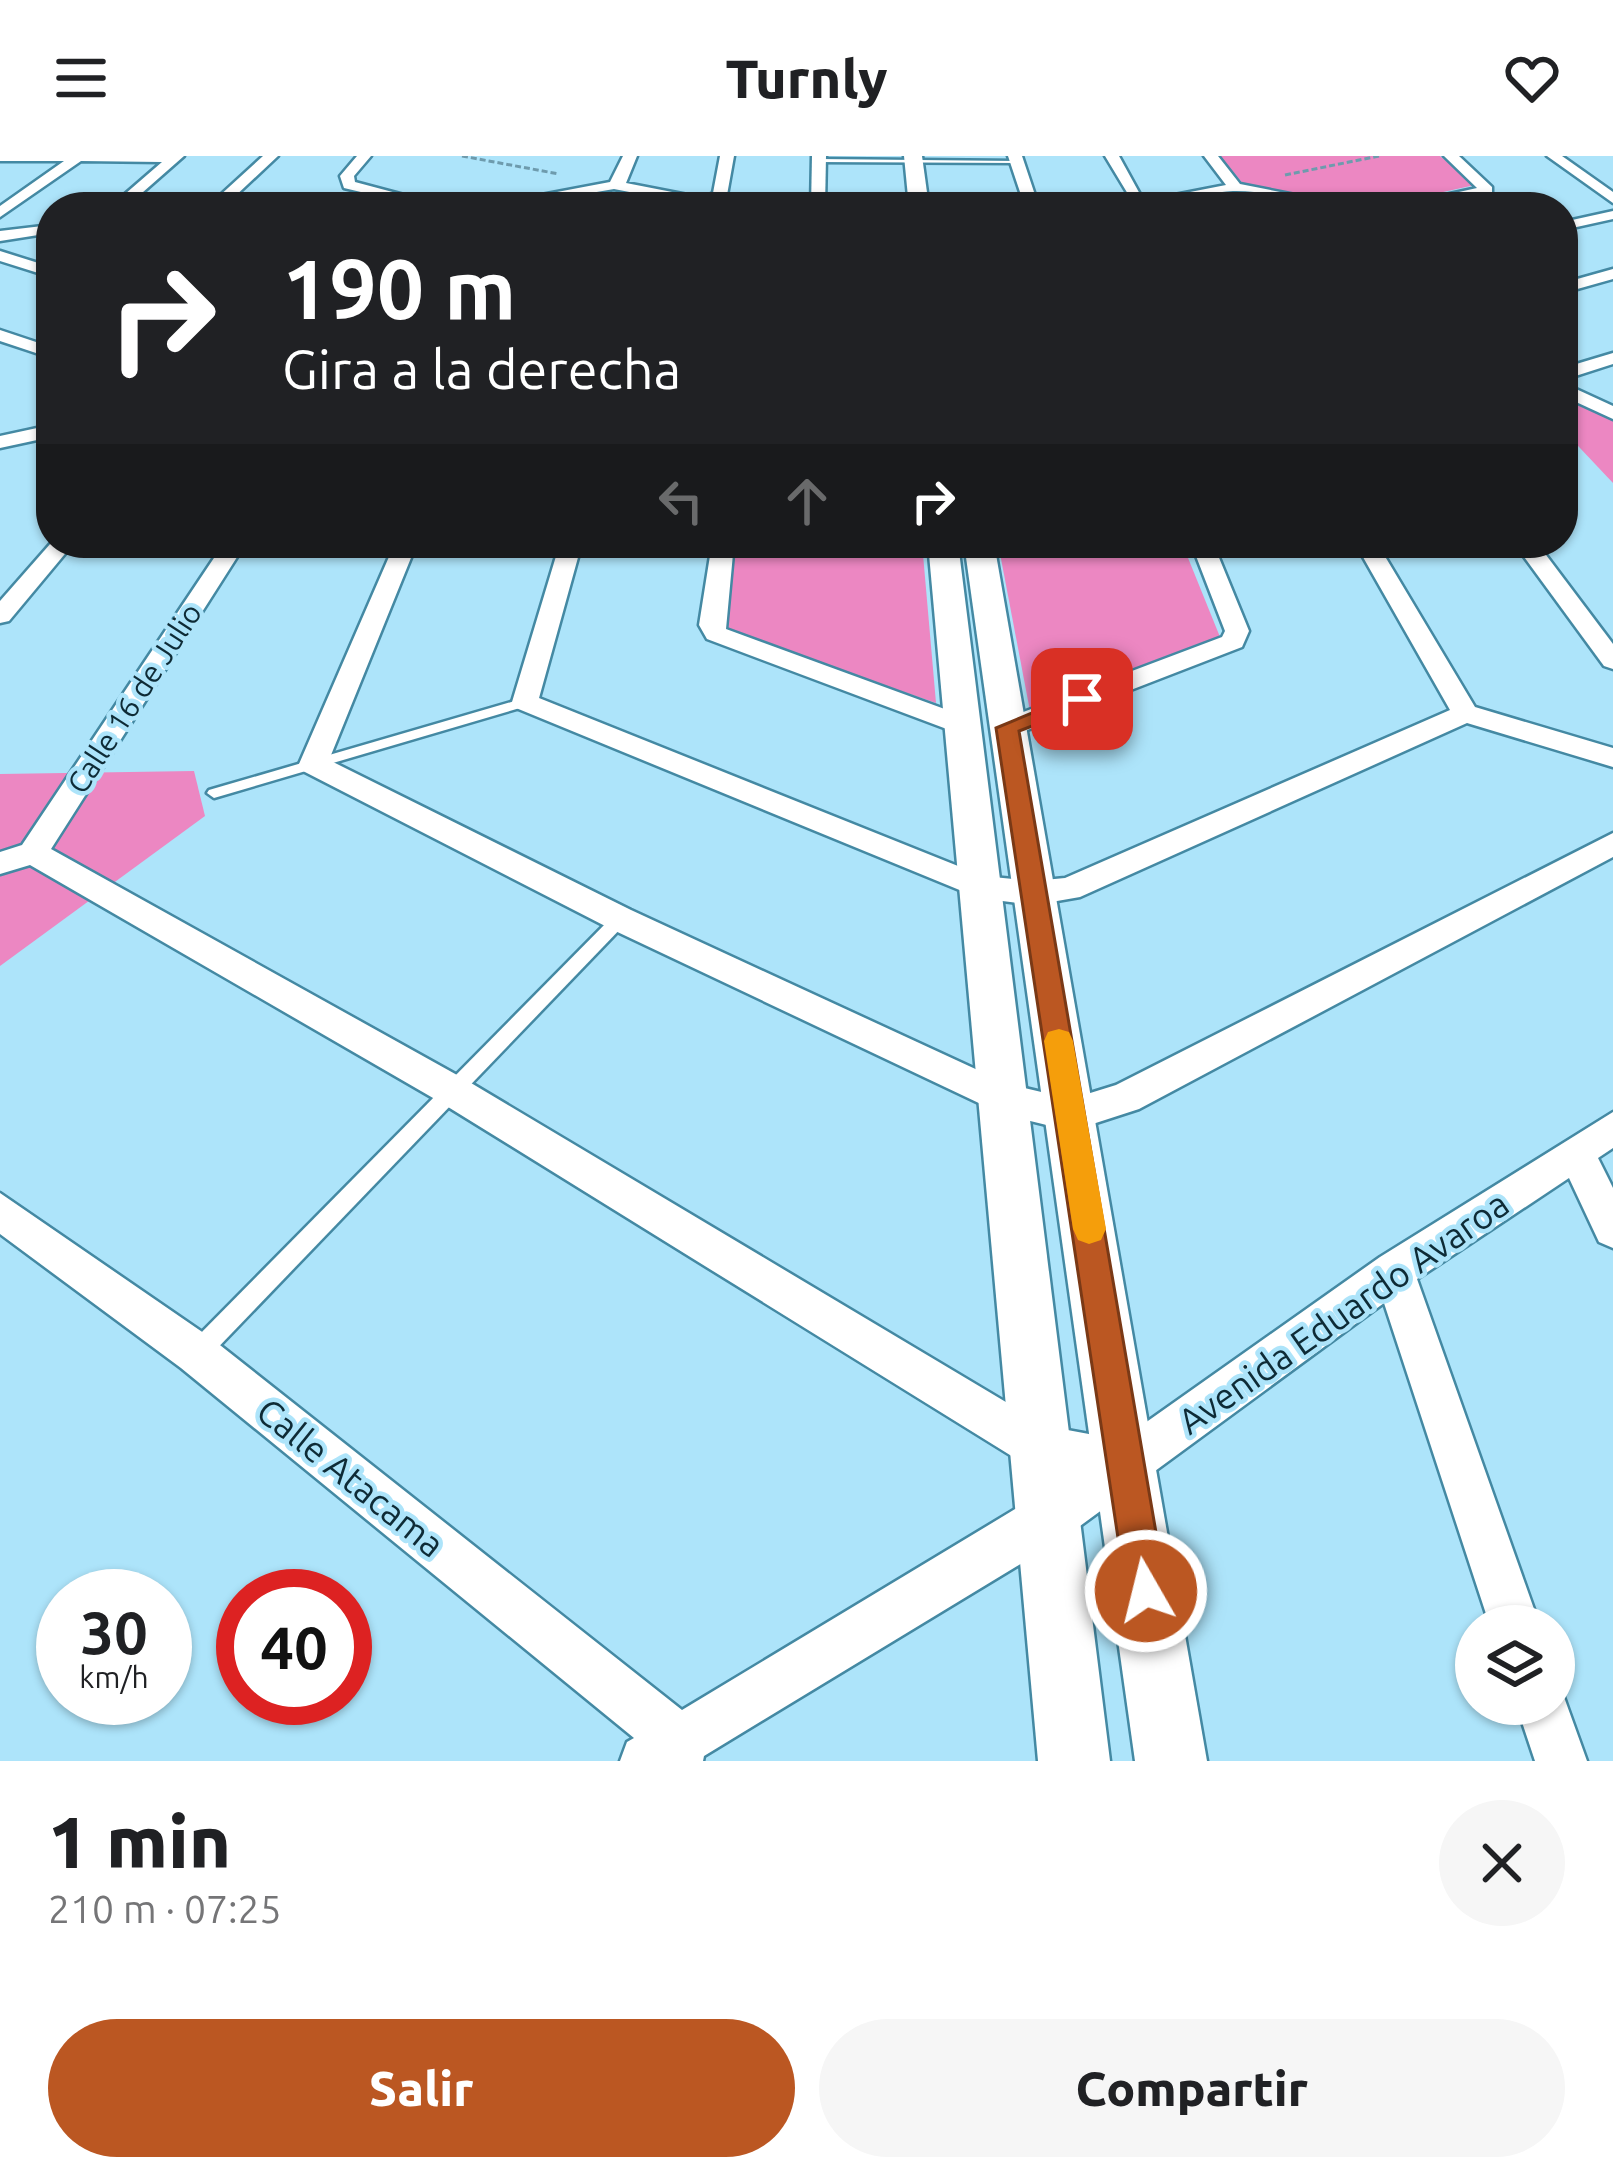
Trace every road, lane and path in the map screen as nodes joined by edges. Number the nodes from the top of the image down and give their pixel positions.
1 (80, 156) edge
2 (271, 156) edge
3 (364, 156) edge
4 (462, 156) edge
5 (630, 156) edge
6 (727, 156) edge
7 (1112, 156) edge
8 (1210, 156) edge
9 (1378, 156) edge
10 (1451, 156) edge
11 (1554, 156) edge
12 (0, 157) edge
13 (176, 157) edge
14 (819, 159) edge
15 (914, 159) edge
16 (1016, 159) edge
17 (614, 185) junction
18 (1234, 187) junction
19 (135, 192) edge
20 (232, 192) edge
21 (379, 192) edge
22 (573, 192) edge
23 (645, 192) edge
24 (720, 192) edge
25 (818, 192) edge
26 (917, 192) edge
27 (1027, 192) edge
28 (1132, 192) edge
29 (1210, 192) edge
30 (1263, 192) edge
31 (1477, 192) edge
32 (1613, 199) edge
33 (0, 213) edge
34 (1613, 214) edge
35 (1578, 222) edge
36 (36, 231) edge
37 (0, 236) edge
38 (0, 256) edge
39 (36, 267) edge
40 (1613, 274) edge
41 (1578, 284) edge
42 (0, 335) edge
43 (36, 340) edge
44 (25, 344) junction
45 (36, 348) edge
46 (1613, 358) edge
47 (1578, 369) edge
48 (1578, 396) edge
49 (1613, 413) edge
50 (36, 434) edge
51 (3, 440) edge
52 (50, 558) edge
53 (224, 558) edge
54 (399, 558) edge
55 (568, 558) edge
56 (721, 558) edge
57 (946, 558) edge
58 (979, 558) edge
59 (1208, 558) edge
60 (1375, 558) edge
61 (1537, 558) edge
62 (0, 616) edge
63 (1613, 662) edge
64 (525, 702) junction
65 (1465, 713) junction
66 (985, 726) junction
67 (1613, 758) edge
68 (313, 764) junction
69 (214, 794) dead end
70 (1613, 844) edge
71 (17, 858) edge
72 (980, 887) junction
73 (1034, 893) junction
74 (620, 919) junction
75 (453, 1091) junction
76 (1002, 1099) junction
77 (1071, 1115) junction
78 (1594, 1140) edge
79 (0, 1210) edge
80 (1613, 1229) edge
81 (1394, 1271) junction
82 (196, 1353) junction
83 (1039, 1447) junction
84 (1127, 1463) junction
85 (1048, 1520) junction
86 (1508, 1605) edge
87 (1549, 1725) edge
88 (667, 1754) edge
89 (1074, 1761) edge
90 (1171, 1761) edge
91 (1561, 1761) edge

1 - 12 street
1 - 13 street
1 - 33 street
2 - 20 street
3 - 21 street
4 - 17 path
5 - 17 street
6 - 24 street
7 - 28 street
8 - 18 street
9 - 18 path
10 - 31 street
11 - 32 street
13 - 19 street
14 - 15 lane
14 - 25 street
15 - 16 lane
15 - 26 street
16 - 27 street
17 - 22 street
17 - 23 street
18 - 29 street
18 - 30 street
34 - 35 street
36 - 37 street
38 - 39 street
40 - 41 street
42 - 44 street
43 - 44 street
44 - 45 street
46 - 47 street
48 - 49 street
50 - 51 street
52 - 62 street
53 - 71 street, Calle 16 de Julio
54 - 68 street
55 - 64 street
56 - 66 street
57 - 66 street
58 - 66 street
59 - 66 street
60 - 65 street
61 - 63 street
64 - 68 lane
64 - 72 street
65 - 67 street
65 - 73 street
66 - 72 street
66 - 73 street
68 - 69 lane
68 - 74 street
70 - 77 street
71 - 75 street
72 - 73 street
72 - 76 street
73 - 77 street
74 - 75 lane
74 - 76 street
75 - 82 lane
75 - 83 street
76 - 77 street
76 - 83 street
77 - 84 street
78 - 80 street
78 - 81 street, Avenida Eduardo Avaroa
79 - 82 street, Calle Atacama
81 - 84 street, Avenida Eduardo Avaroa
81 - 86 street
82 - 88 street, Calle Atacama
83 - 84 street
83 - 85 street
84 - 85 street, Avenida Eduardo Avaroa
84 - 90 street
85 - 88 street, Avenida Eduardo Avaroa
85 - 89 street
87 - 91 street

